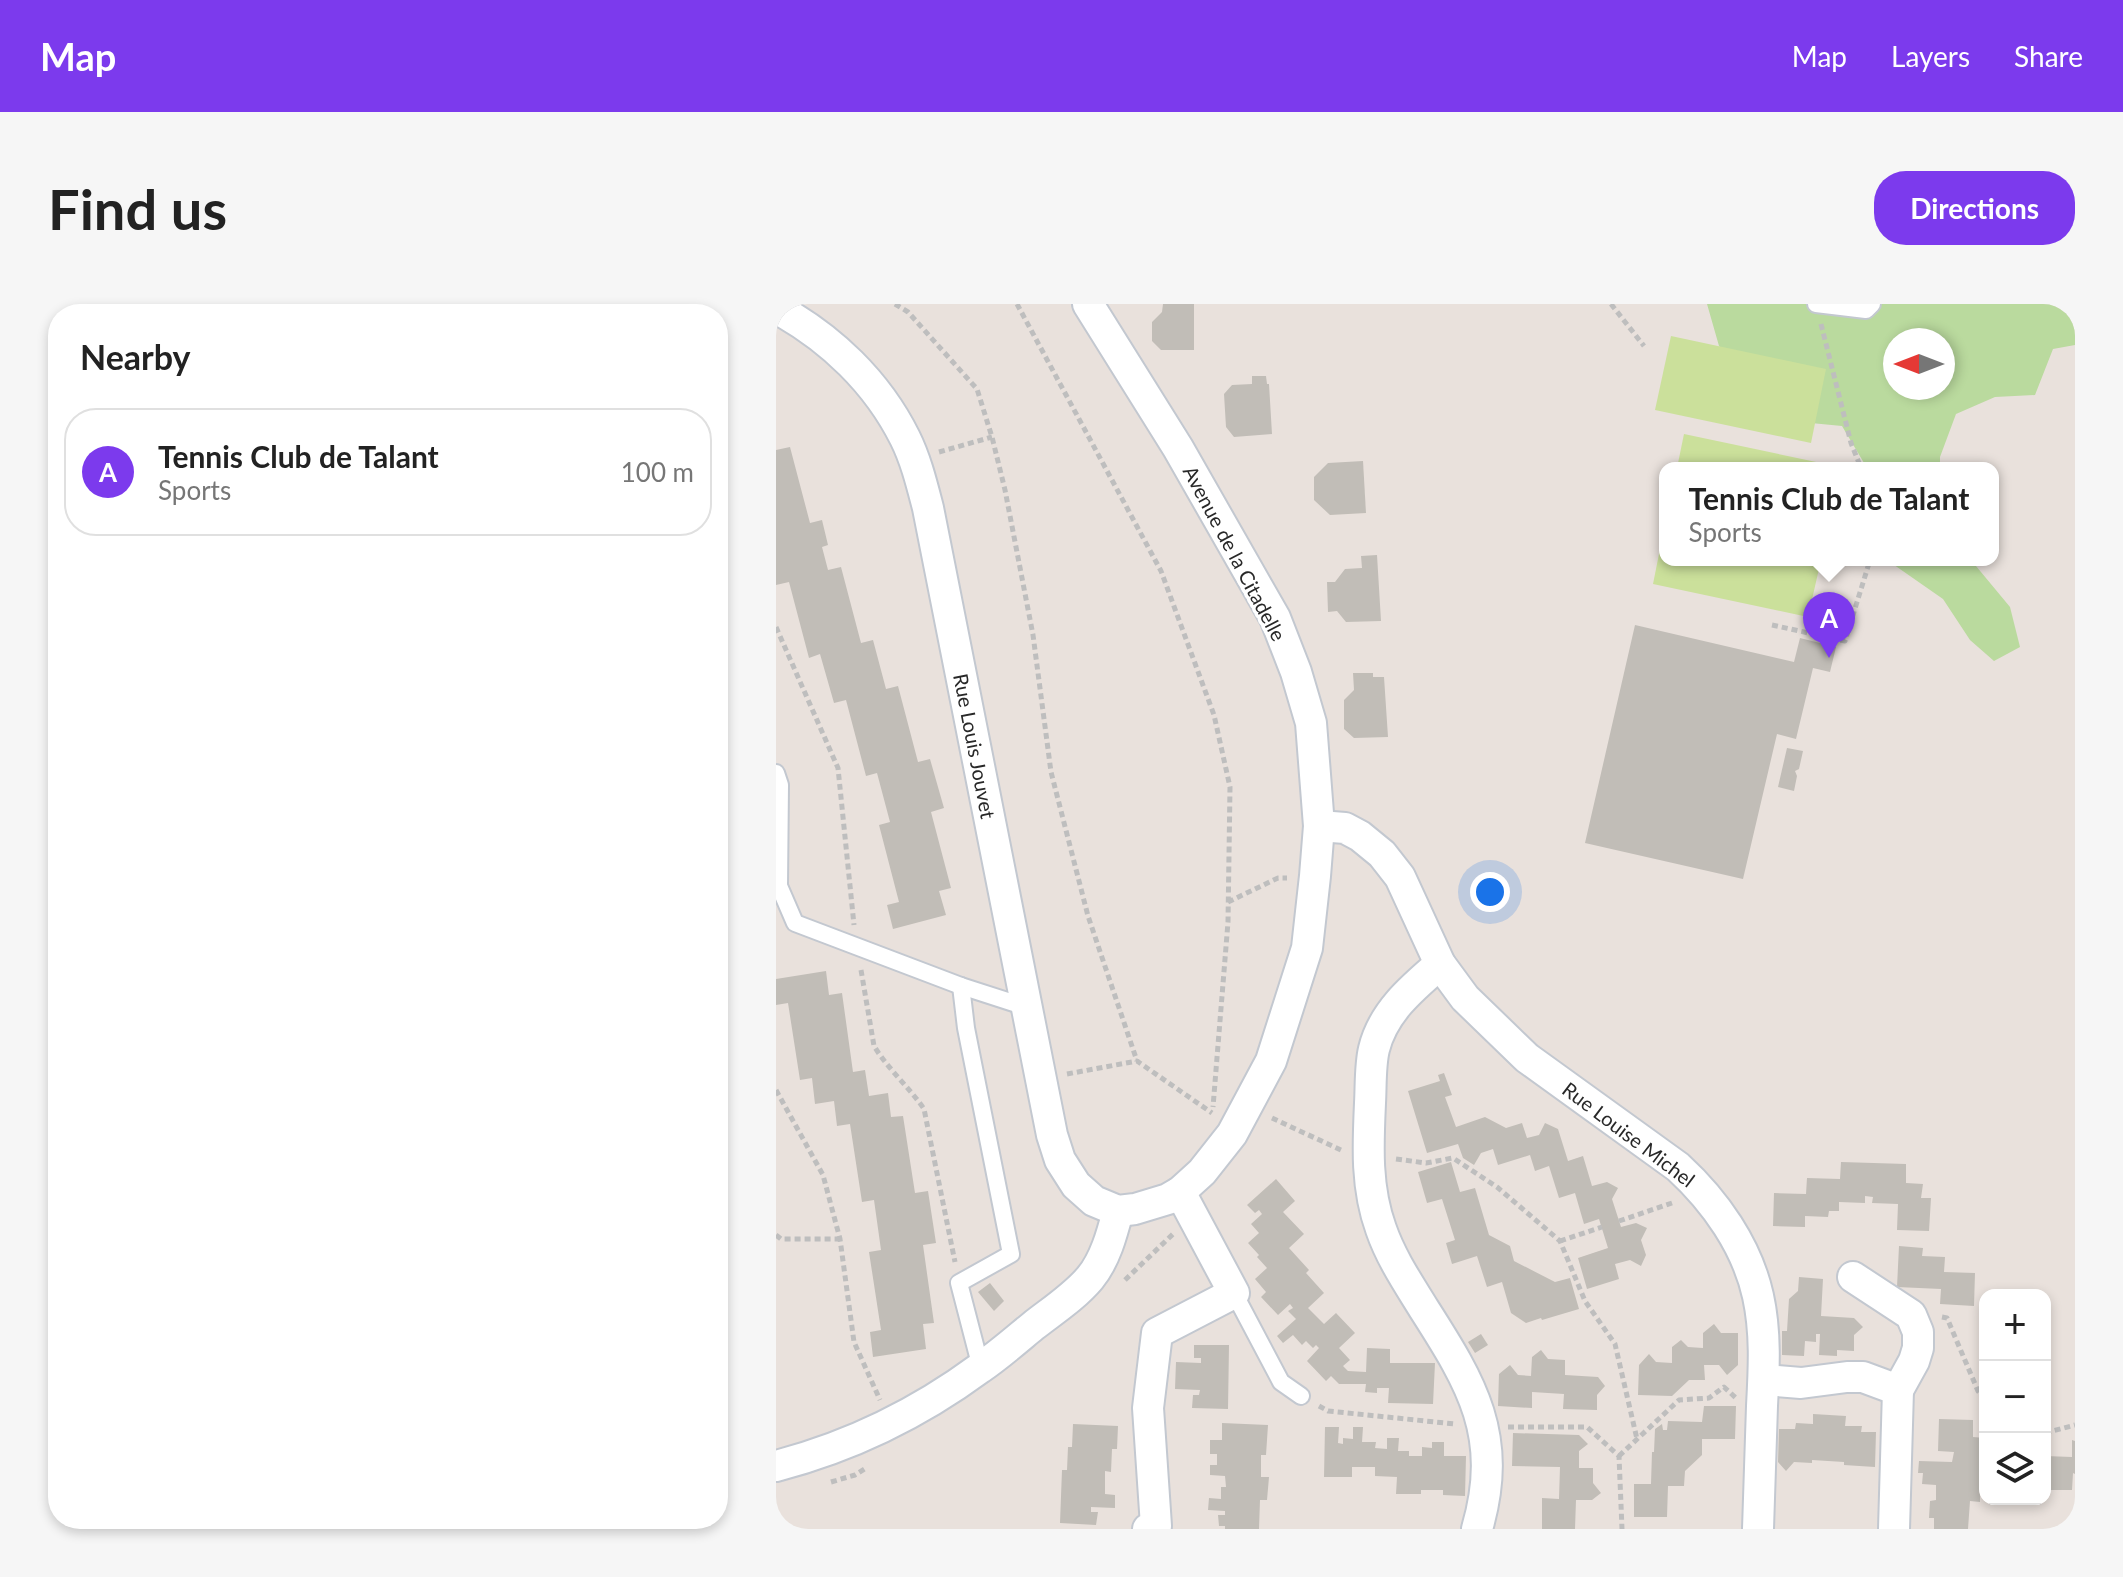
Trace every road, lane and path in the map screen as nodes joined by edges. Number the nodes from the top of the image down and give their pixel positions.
1 (895, 304) edge
2 (1017, 304) edge
3 (1088, 304) edge
4 (1611, 304) edge
5 (1816, 304) edge
6 (1872, 304) edge
7 (776, 308) edge
8 (1644, 346) dead end
9 (992, 437) junction
10 (914, 460) junction
11 (1859, 462) edge
12 (1868, 566) edge
13 (1772, 625) dead end
14 (776, 773) edge
15 (1319, 826) junction
16 (1440, 964) junction
17 (961, 986) junction
18 (1026, 1007) junction
19 (1137, 1061) junction
20 (1041, 1079) junction
21 (776, 1090) edge
22 (1246, 1106) junction
23 (1368, 1156) junction
24 (1180, 1192) junction
25 (1703, 1192) junction
26 (1118, 1211) junction
27 (1619, 1221) dead end
28 (1602, 1227) dead end
29 (776, 1235) edge
30 (840, 1239) junction
31 (1560, 1241) junction
32 (1853, 1277) dead end
33 (1234, 1293) junction
34 (1911, 1315) junction
35 (981, 1368) junction
36 (1898, 1390) junction
37 (1763, 1391) junction
38 (1979, 1392) edge
39 (1301, 1396) dead end
40 (890, 1423) junction
41 (2075, 1425) edge
42 (2051, 1431) edge
43 (1637, 1439) junction
44 (1619, 1456) dead end
45 (776, 1466) edge
46 (1154, 1528) edge
47 (1477, 1529) edge
48 (1758, 1529) edge
49 (1894, 1529) edge

1 - 9 path
2 - 19 path
3 - 15 street, Avenue de la Citadelle
4 - 8 path
5 - 6 lane
5 - 11 path
7 - 10 street, Rue Louis Jouvet
9 - 10 path
9 - 19 path
10 - 18 street, Rue Louis Jouvet
12 - 13 path
14 - 17 lane
15 - 16 street, Rue Louise Michel
15 - 22 street, Avenue de la Citadelle
16 - 23 street
16 - 25 street, Rue Louise Michel
17 - 18 lane
17 - 35 lane
18 - 20 street, Rue Louis Jouvet
19 - 20 path
20 - 26 street, Rue Louis Jouvet
21 - 30 path
22 - 23 path
22 - 24 street, Avenue de la Citadelle
23 - 31 path
23 - 47 street
24 - 26 street, Avenue de la Citadelle
24 - 33 street
25 - 27 path
25 - 37 street, Rue Louise Michel
26 - 35 street
28 - 31 path
29 - 30 path
30 - 40 path
31 - 43 path
32 - 34 street
33 - 39 lane
33 - 46 street
34 - 36 street
34 - 38 path
35 - 40 street
36 - 37 street
36 - 49 street
37 - 43 path
37 - 48 street, Rue Louise Michel
40 - 45 street
41 - 42 path
43 - 44 path

